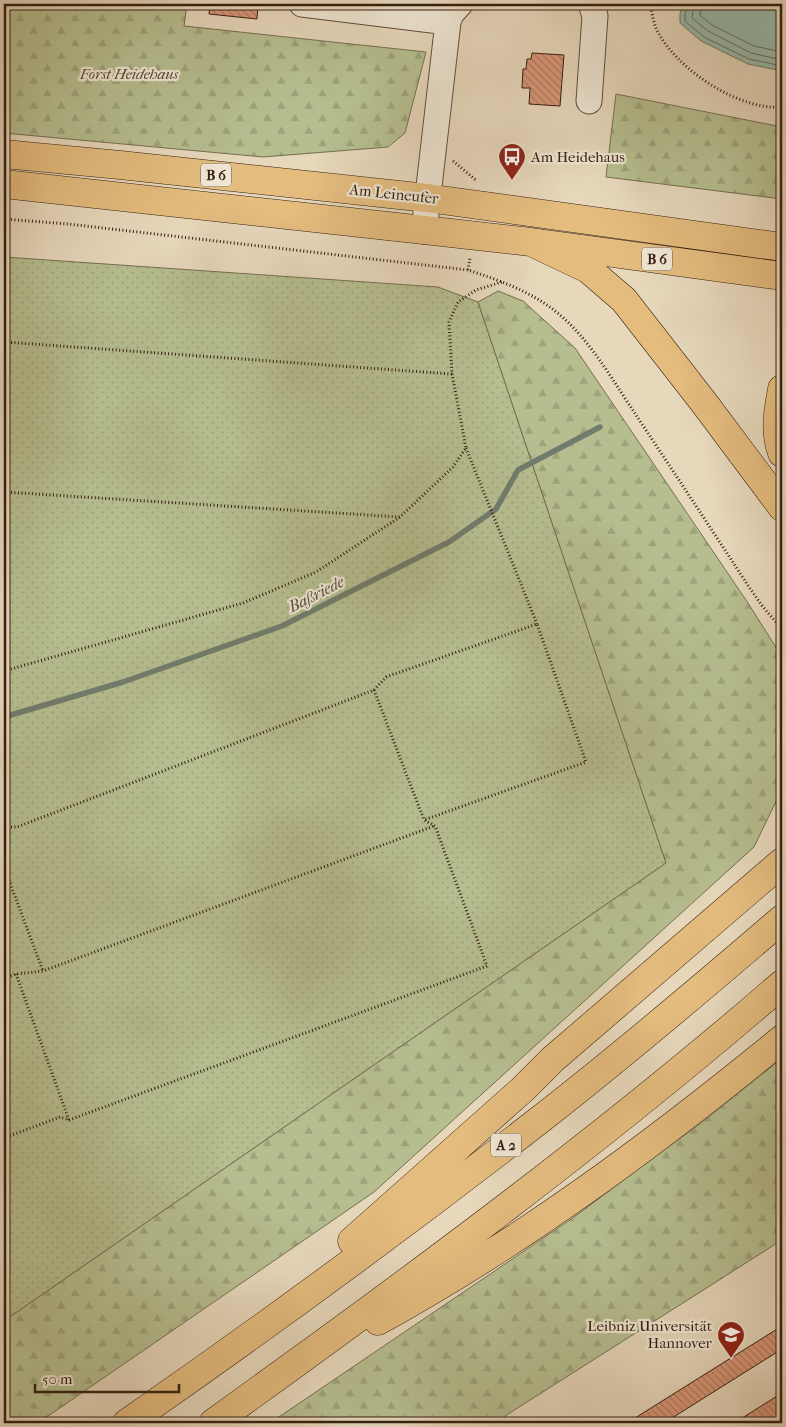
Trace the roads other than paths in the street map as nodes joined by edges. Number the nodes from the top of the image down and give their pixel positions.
1 (302, 4) edge
2 (591, 4) edge
3 (454, 13) edge
4 (589, 101) dead end
5 (4, 154) edge
6 (4, 184) edge
7 (427, 198) junction
8 (424, 230) junction
9 (531, 242) junction
10 (782, 247) edge
11 (782, 276) edge
12 (782, 388) edge
13 (782, 453) edge
14 (782, 507) edge
15 (782, 857) edge
16 (782, 862) edge
17 (761, 880) junction
18 (782, 920) edge
19 (782, 984) edge
20 (782, 1039) edge
21 (220, 1358) junction
22 (280, 1375) junction
23 (127, 1423) edge
24 (213, 1423) edge

1 - 3 lane
2 - 4 lane
3 - 7 lane
5 - 7 main road, Am Leineufer / B 6
6 - 8 main road, B 6
7 - 8 lane
7 - 10 main road, Am Leineufer / B 6
8 - 9 main road, B 6
9 - 11 main road, B 6
9 - 14 main road
12 - 13 main road
15 - 17 main road
16 - 17 main road
17 - 21 main road
18 - 21 main road, A 2
19 - 22 main road
20 - 22 main road
21 - 23 main road, A 2
22 - 24 main road

